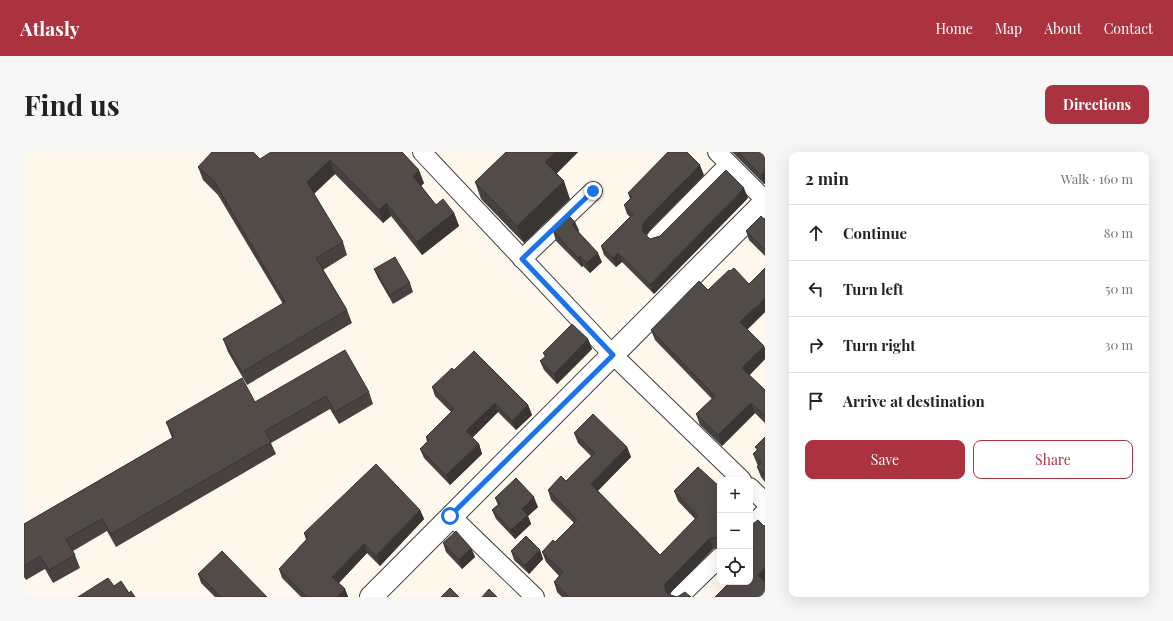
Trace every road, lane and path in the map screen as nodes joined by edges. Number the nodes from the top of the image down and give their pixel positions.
1 (422, 152) edge
2 (723, 158) edge
3 (593, 191) dead end
4 (765, 201) edge
5 (656, 238) edge
6 (522, 259) junction
7 (613, 355) junction
8 (739, 477) edge
9 (753, 490) edge
10 (765, 502) edge
11 (765, 512) edge
12 (450, 516) junction
13 (753, 524) edge
14 (717, 560) edge
15 (371, 597) edge
16 (535, 597) edge
17 (679, 597) edge

1 - 6 street
2 - 4 street
2 - 5 street
3 - 6 street
4 - 7 street
6 - 7 street
7 - 8 street
7 - 12 street
9 - 10 street
11 - 13 street
12 - 15 street
12 - 16 street
14 - 17 street

